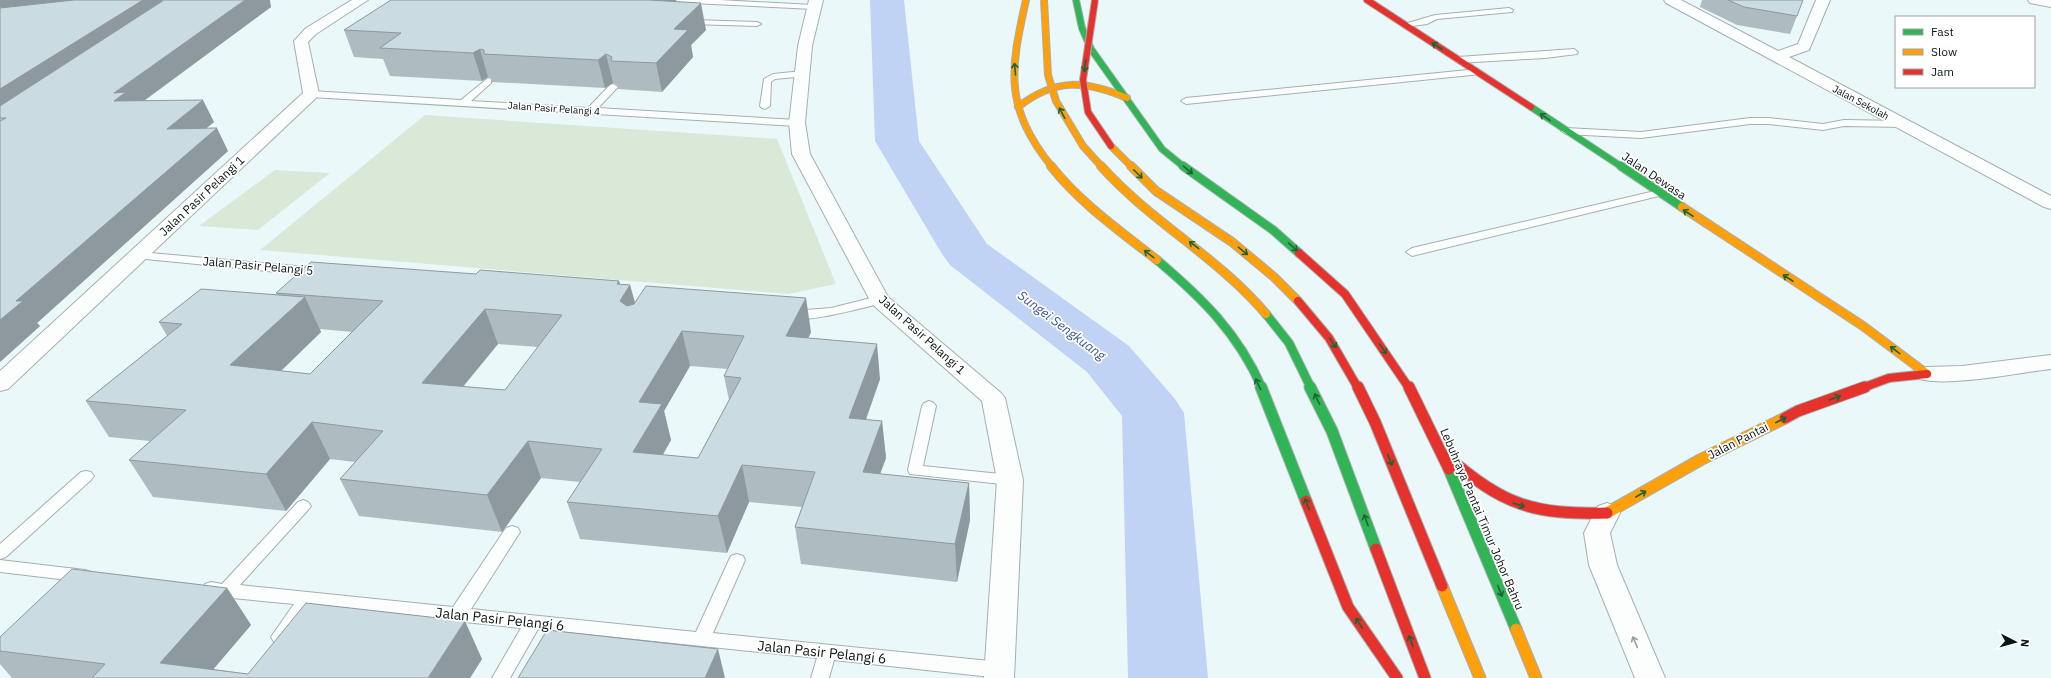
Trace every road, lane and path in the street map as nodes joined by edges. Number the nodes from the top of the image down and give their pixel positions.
1 (361, 0) edge
2 (671, 0) edge
3 (1026, 0) edge
4 (1044, 0) edge
5 (1076, 0) edge
6 (1095, 0) edge
7 (1367, 0) edge
8 (1671, 0) edge
9 (1823, 0) edge
10 (2035, 0) edge
11 (703, 1) edge
12 (2051, 3) edge
13 (814, 4) edge
14 (1509, 10) dead end
15 (757, 24) dead end
16 (1405, 25) junction
17 (1574, 52) dead end
18 (1776, 57) junction
19 (1458, 60) junction
20 (1478, 72) junction
21 (803, 74) junction
22 (488, 81) edge
23 (613, 86) edge
24 (311, 94) junction
25 (1128, 98) junction
26 (1186, 101) dead end
27 (464, 102) junction
28 (765, 106) dead end
29 (1018, 107) junction
30 (591, 110) junction
31 (797, 123) junction
32 (1902, 124) junction
33 (1566, 131) junction
34 (1658, 193) junction
35 (2051, 203) edge
36 (1412, 252) dead end
37 (139, 256) junction
38 (316, 282) edge
39 (879, 300) junction
40 (782, 314) edge
41 (2051, 362) edge
42 (1927, 374) junction
43 (0, 384) edge
44 (929, 406) dead end
45 (1442, 451) junction
46 (86, 476) dead end
47 (1010, 480) junction
48 (303, 506) dead end
49 (1607, 513) junction
50 (512, 532) dead end
51 (0, 553) edge
52 (737, 560) dead end
53 (0, 566) edge
54 (194, 587) edge
55 (67, 591) edge
56 (225, 591) junction
57 (307, 600) junction
58 (458, 614) junction
59 (533, 622) junction
60 (701, 640) junction
61 (271, 648) edge
62 (827, 653) junction
63 (999, 674) edge
64 (501, 678) edge
65 (820, 678) edge
66 (1397, 678) edge
67 (1425, 678) edge
68 (1480, 678) edge
69 (1536, 678) edge
70 (1650, 678) edge

1 - 24 street
2 - 11 lane
29 -> 3 main road
67 -> 4 main road, bridge
5 - 25 main road, Lebuhraya Pantai Timur Johor Bahru
6 -> 68 main road, bridge
7 - 16 main road, Jalan Dewasa
8 - 18 street, Jalan Sekolah
9 - 18 street
10 - 12 street
11 - 13 lane
11 - 15 lane
13 - 21 street, Jalan Pasir Pelangi 1
14 - 16 lane
19 -> 16 main road, Jalan Dewasa
17 - 19 lane
18 - 32 street, Jalan Sekolah
19 - 20 main road, Jalan Dewasa
20 - 26 lane
33 -> 20 main road, Jalan Dewasa
21 - 28 lane
21 - 31 street, Jalan Pasir Pelangi 1
22 - 27 lane
23 - 30 lane
24 - 27 lane, Jalan Pasir Pelangi 4
24 - 37 street, Jalan Pasir Pelangi 1
25 - 29 main road
25 -> 45 main road, Lebuhraya Pantai Timur Johor Bahru
27 - 30 lane, Jalan Pasir Pelangi 4
66 -> 29 main road
30 - 31 lane, Jalan Pasir Pelangi 4
31 - 39 street, Jalan Pasir Pelangi 1
32 - 33 lane
32 - 35 street, Jalan Sekolah
33 - 34 main road, Jalan Dewasa
34 - 36 lane
42 -> 34 main road, Jalan Dewasa
37 - 38 lane, Jalan Pasir Pelangi 5
37 - 43 street, Jalan Pasir Pelangi 1
39 - 40 lane
39 - 47 street, Jalan Pasir Pelangi 1
41 - 42 street, Jalan Pantai
49 -> 42 main road, Jalan Pantai
44 - 47 lane
45 -> 49 main road
45 -> 69 main road, Lebuhraya Pantai Timur Johor Bahru
46 - 51 lane
47 - 63 street, Jalan Pasir Pelangi 1
48 - 56 lane
70 -> 49 street
50 - 58 lane
52 - 60 lane
53 - 55 lane
54 - 56 lane, Jalan Pasir Pelangi 6
56 - 57 lane, Jalan Pasir Pelangi 6
57 - 58 lane, Jalan Pasir Pelangi 6
57 - 61 lane
58 - 59 lane, Jalan Pasir Pelangi 6
59 - 60 lane, Jalan Pasir Pelangi 6
59 - 64 lane
60 - 62 lane, Jalan Pasir Pelangi 6
62 - 63 lane, Jalan Pasir Pelangi 6
62 - 65 lane

